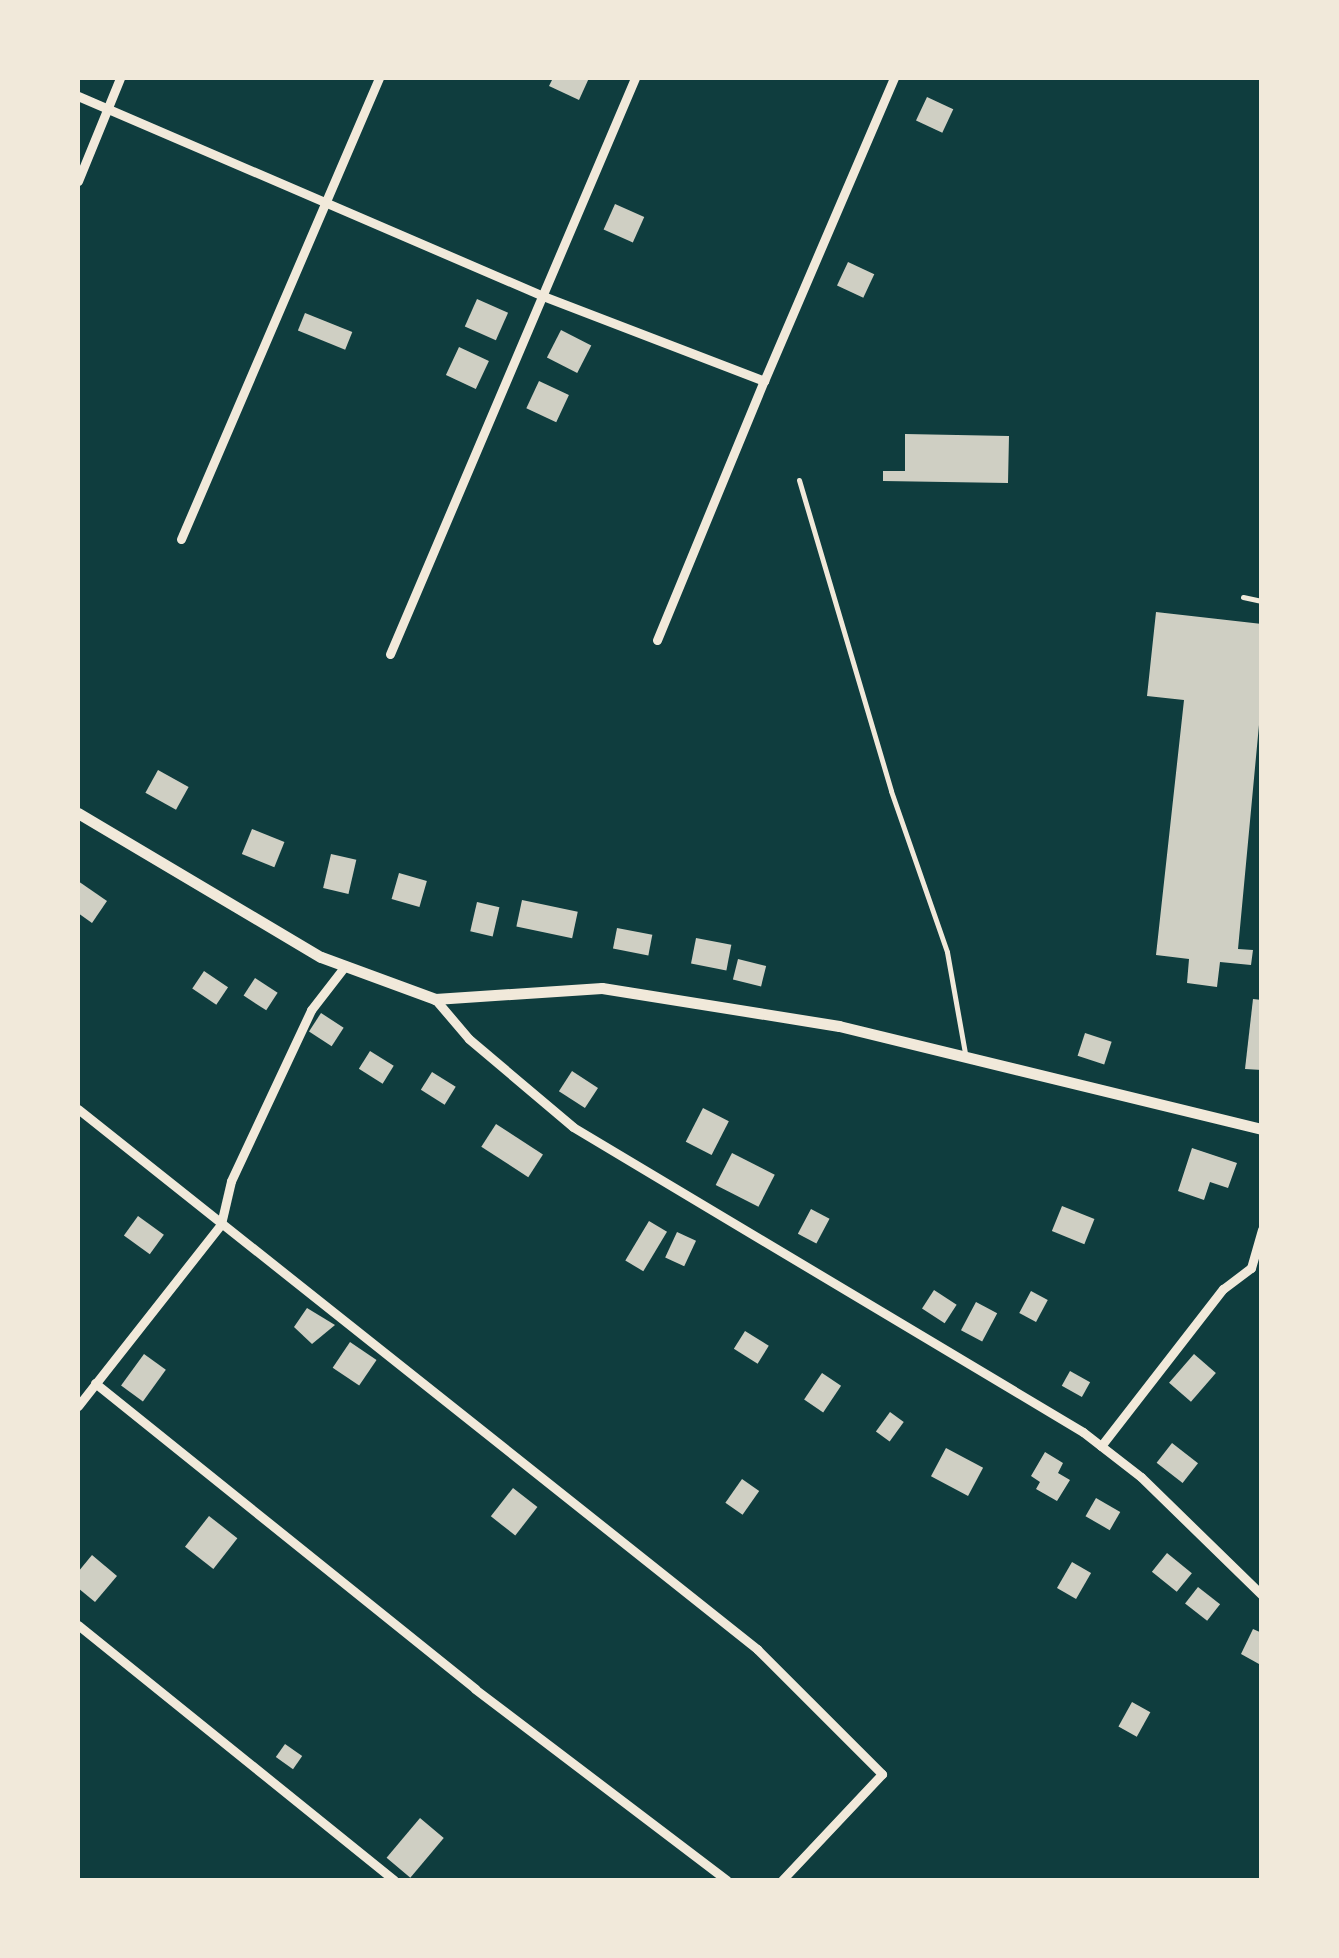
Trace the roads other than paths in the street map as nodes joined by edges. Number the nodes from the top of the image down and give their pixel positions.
1 (120, 78) edge
2 (379, 78) edge
3 (634, 78) edge
4 (894, 78) edge
5 (78, 96) edge
6 (107, 109) junction
7 (78, 181) edge
8 (327, 203) junction
9 (543, 296) junction
10 (764, 381) junction
11 (799, 480) dead end
12 (182, 538) dead end
13 (1244, 597) dead end
14 (1262, 601) edge
15 (657, 640) dead end
16 (390, 654) dead end
17 (78, 813) edge
18 (346, 966) junction
19 (435, 999) junction
20 (966, 1056) junction
21 (78, 1110) edge
22 (1262, 1130) edge
23 (221, 1224) junction
24 (1262, 1230) edge
25 (1251, 1268) junction
26 (1262, 1274) edge
27 (96, 1383) junction
28 (78, 1406) edge
29 (1101, 1446) junction
30 (1262, 1595) edge
31 (78, 1624) edge
32 (394, 1880) edge
33 (727, 1880) edge
34 (782, 1880) edge

1 - 6 street
2 - 8 street
3 - 9 street
4 - 10 street
5 - 6 street
6 - 7 street
6 - 8 street
8 - 9 street
8 - 12 street
9 - 10 street
9 - 16 street
10 - 15 street
11 - 20 lane
13 - 14 lane
17 - 18 street
18 - 19 street
18 - 23 street
19 - 20 street
19 - 29 street
20 - 22 street
21 - 23 street
23 - 27 street
23 - 34 street
24 - 25 street
25 - 26 street
25 - 29 street
27 - 28 street
27 - 33 street
29 - 30 street
31 - 32 street

